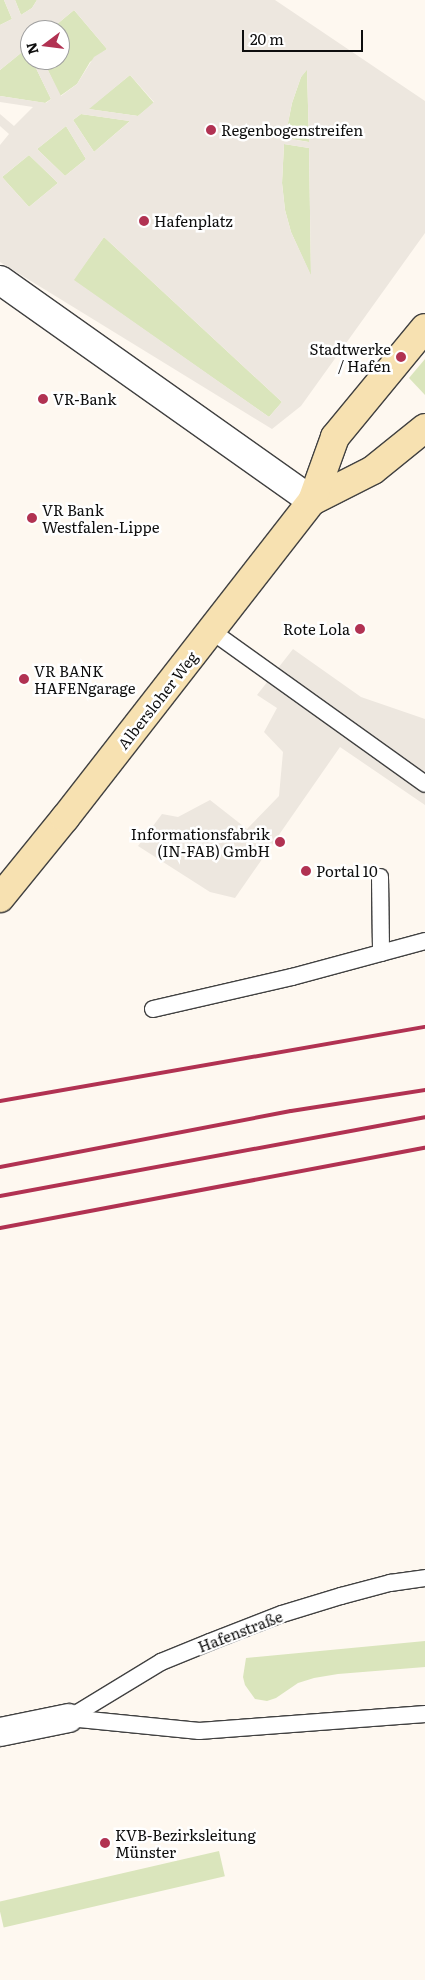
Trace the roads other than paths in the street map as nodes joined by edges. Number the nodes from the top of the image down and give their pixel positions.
1 (0, 280) edge
2 (425, 328) edge
3 (425, 428) edge
4 (312, 501) junction
5 (210, 630) junction
6 (425, 784) edge
7 (380, 878) dead end
8 (0, 898) edge
9 (425, 941) edge
10 (381, 952) junction
11 (153, 1009) dead end
12 (425, 1578) edge
13 (425, 1714) edge
14 (69, 1718) junction
15 (0, 1732) edge

1 - 4 street
2 - 4 main road, Albersloher Weg
3 - 4 main road, Albersloher Weg
4 - 5 main road, Albersloher Weg
5 - 6 lane
5 - 8 main road, Albersloher Weg
7 - 10 lane
9 - 10 lane
10 - 11 lane
12 - 14 lane, Hafenstraße
13 - 14 lane, Hafenstraße
14 - 15 street, Hafenstraße

